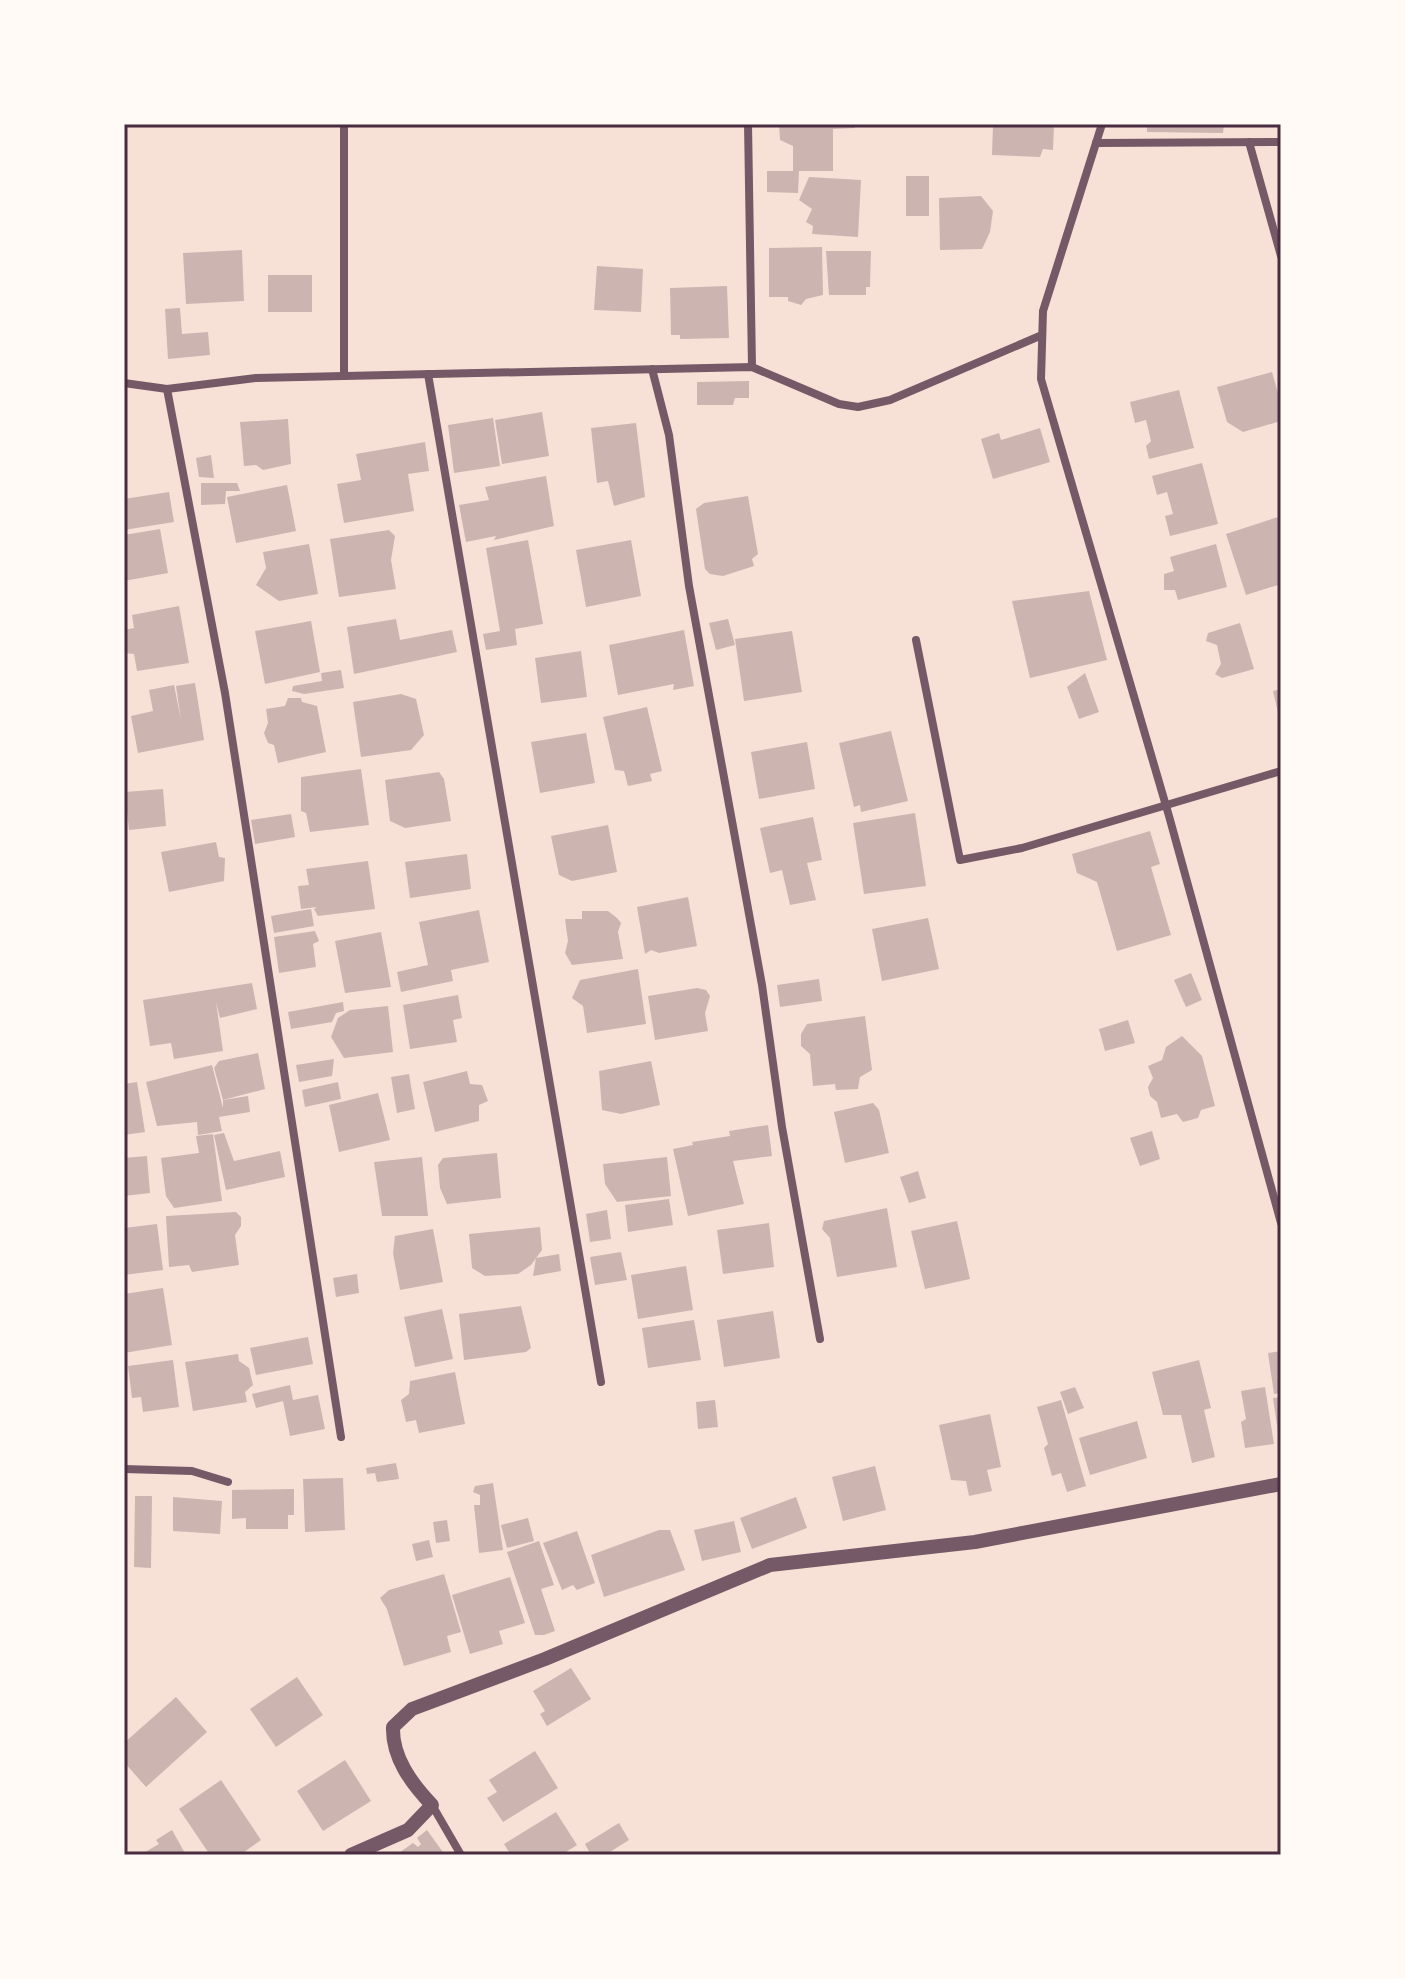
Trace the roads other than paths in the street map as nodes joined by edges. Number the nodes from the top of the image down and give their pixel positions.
1 (344, 124) edge
2 (748, 124) edge
3 (1102, 124) edge
4 (1249, 142) junction
5 (1281, 142) edge
6 (1096, 143) junction
7 (1281, 256) edge
8 (1042, 335) junction
9 (752, 367) junction
10 (652, 369) junction
11 (428, 374) junction
12 (344, 376) junction
13 (124, 383) edge
14 (167, 389) junction
15 (916, 640) dead end
16 (1281, 771) edge
17 (1165, 805) junction
18 (1281, 1223) edge
19 (820, 1339) dead end
20 (601, 1382) dead end
21 (341, 1437) dead end
22 (124, 1469) edge
23 (228, 1482) dead end
24 (1281, 1484) edge
25 (432, 1805) junction
26 (351, 1855) edge
27 (461, 1855) edge

1 - 12 street
2 - 9 street
3 - 6 street
4 - 5 street
4 - 6 street
4 - 7 street
6 - 8 street
8 - 9 street
8 - 17 street
9 - 10 street
10 - 11 street
10 - 19 street
11 - 12 street
11 - 20 street
12 - 14 street
13 - 14 street
14 - 21 street
15 - 17 street
16 - 17 street
17 - 18 street
22 - 23 street
24 - 25 street
25 - 26 street
25 - 27 street

